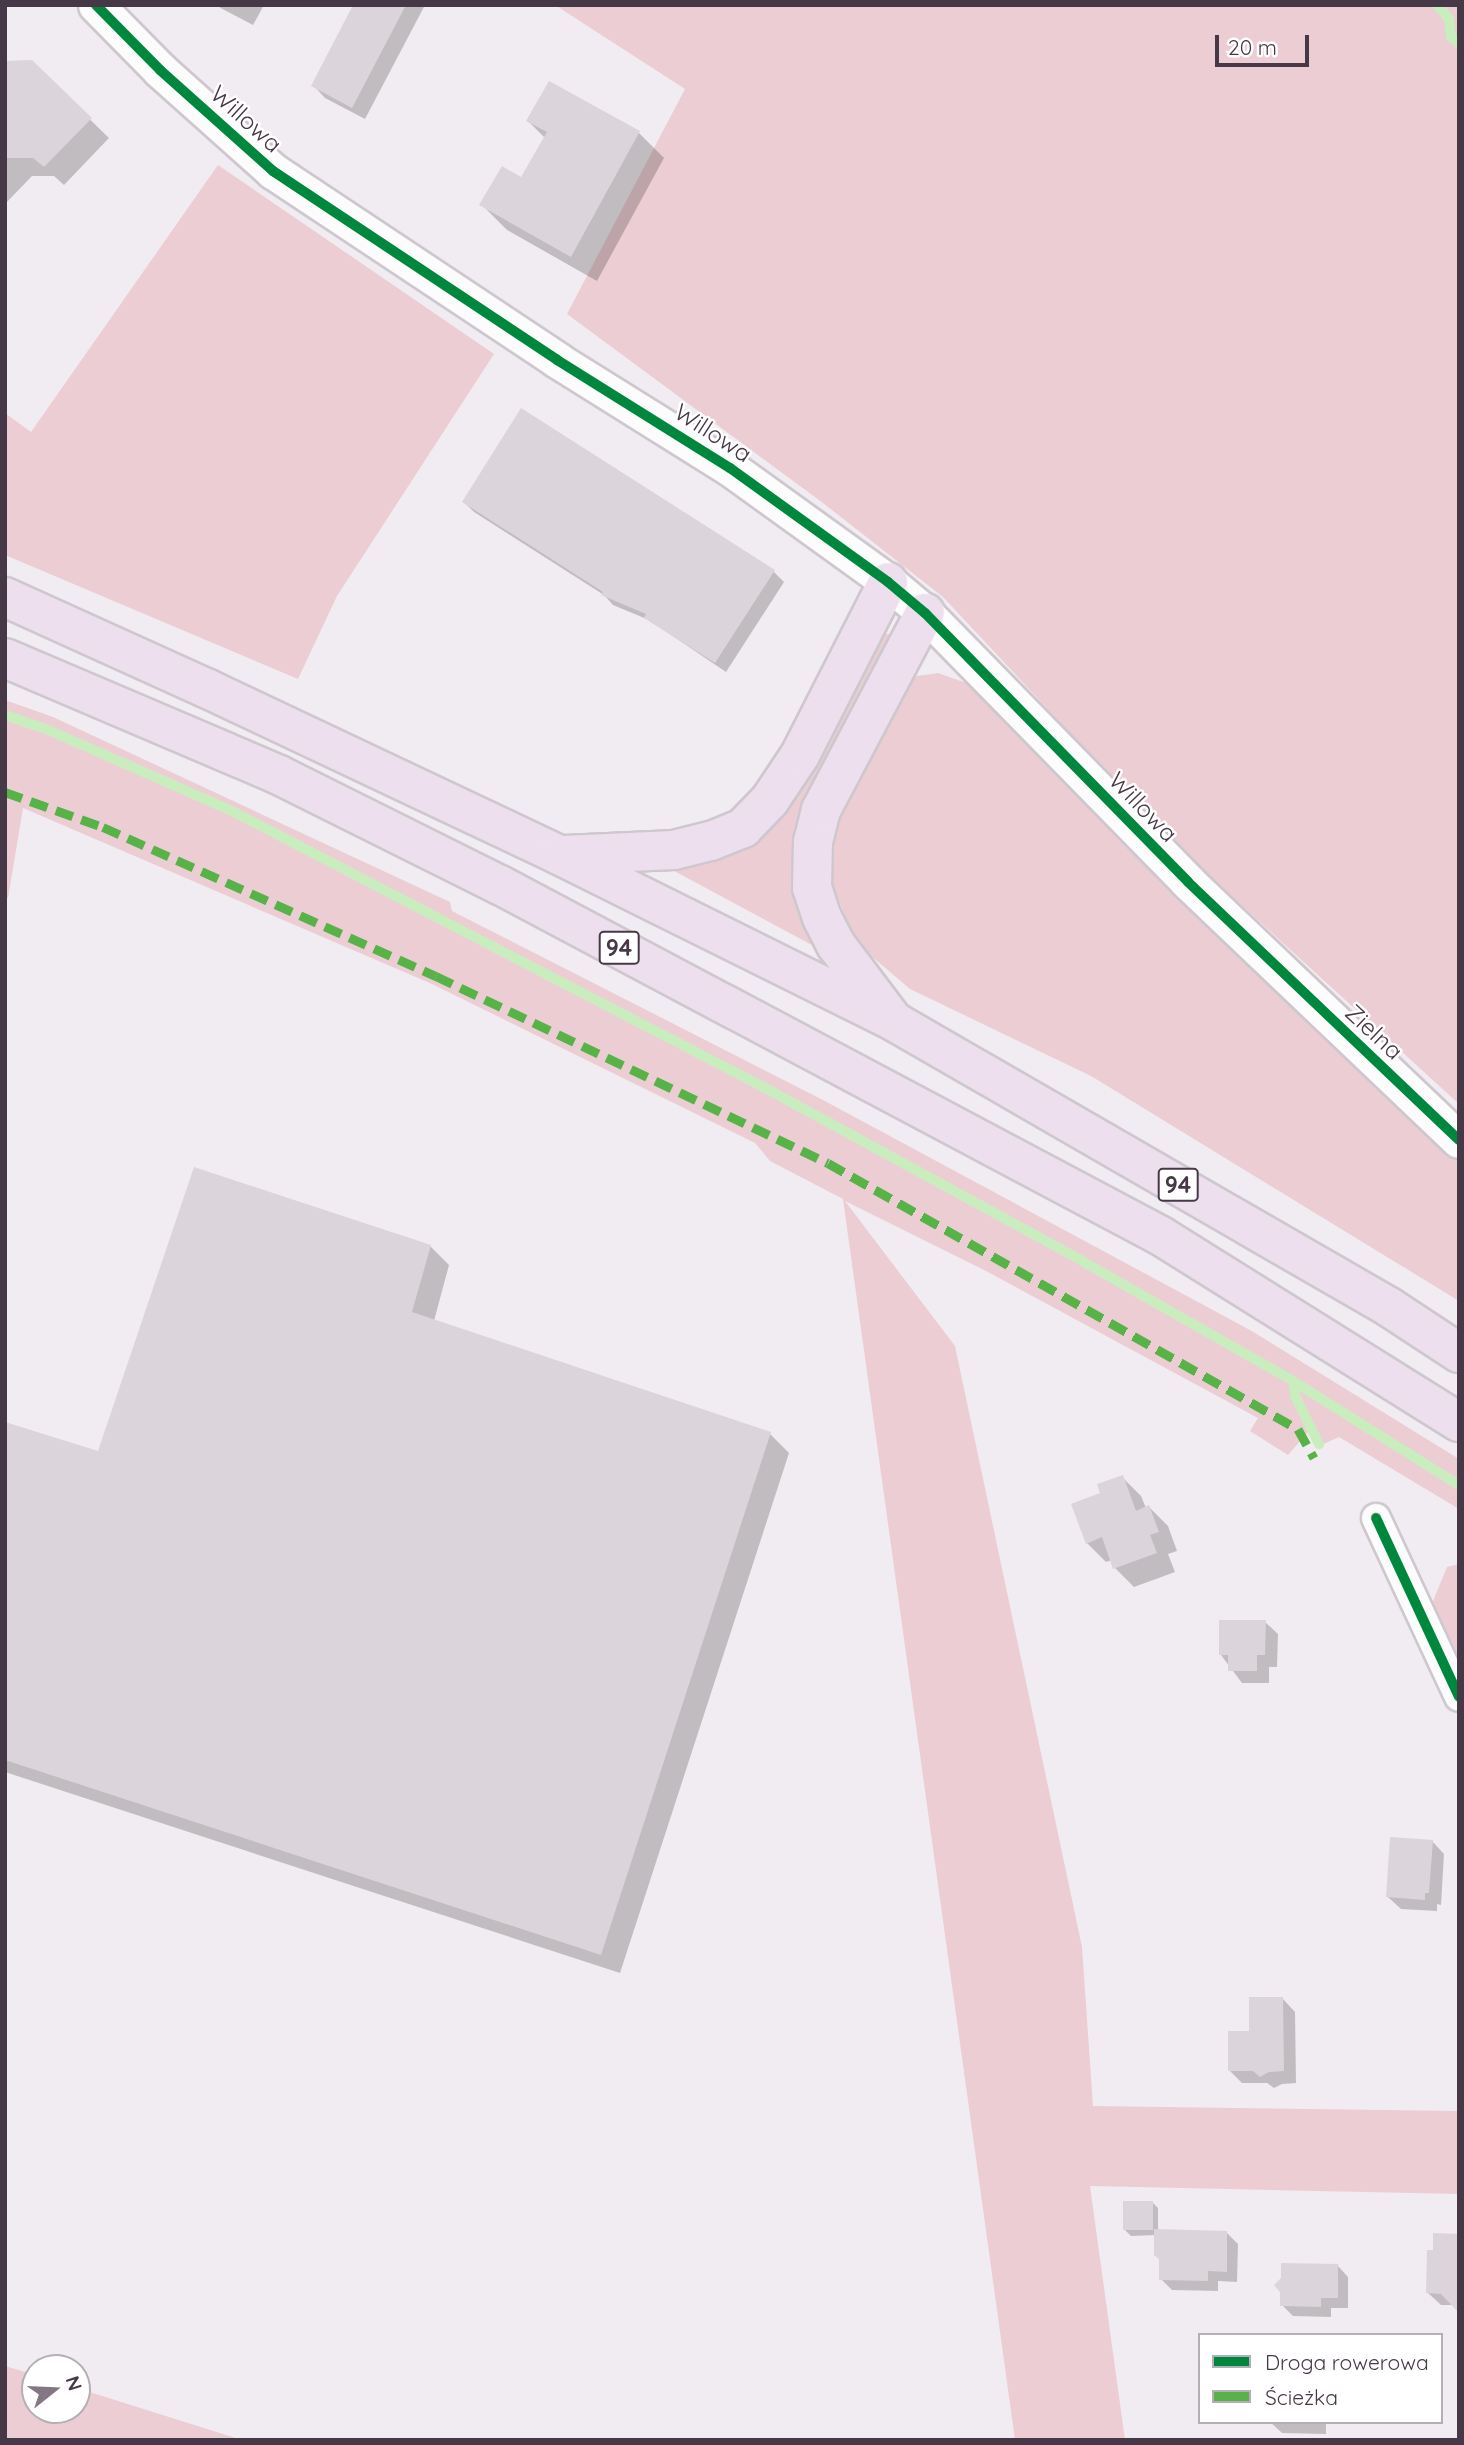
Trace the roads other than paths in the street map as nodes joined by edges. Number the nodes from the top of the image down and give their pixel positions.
1 (96, 5) edge
2 (888, 582) junction
3 (5, 597) edge
4 (925, 613) junction
5 (5, 658) edge
6 (5, 673) edge
7 (67, 682) junction
8 (559, 855) junction
9 (1261, 954) joint
10 (895, 1022) junction
11 (1459, 1140) edge
12 (1459, 1353) edge
13 (1459, 1422) edge
14 (1376, 1518) dead end
15 (1459, 1697) edge

1 - 2 street, Willowa
2 - 4 street, Willowa
2 - 8 highway
3 - 8 highway, 94
4 - 9 street, Willowa
4 - 10 highway
5 - 7 highway, 94
6 - 7 highway
7 - 13 highway, 94
8 - 10 highway, 94
9 - 11 street, Zielna
10 - 12 highway, 94
14 - 15 street

